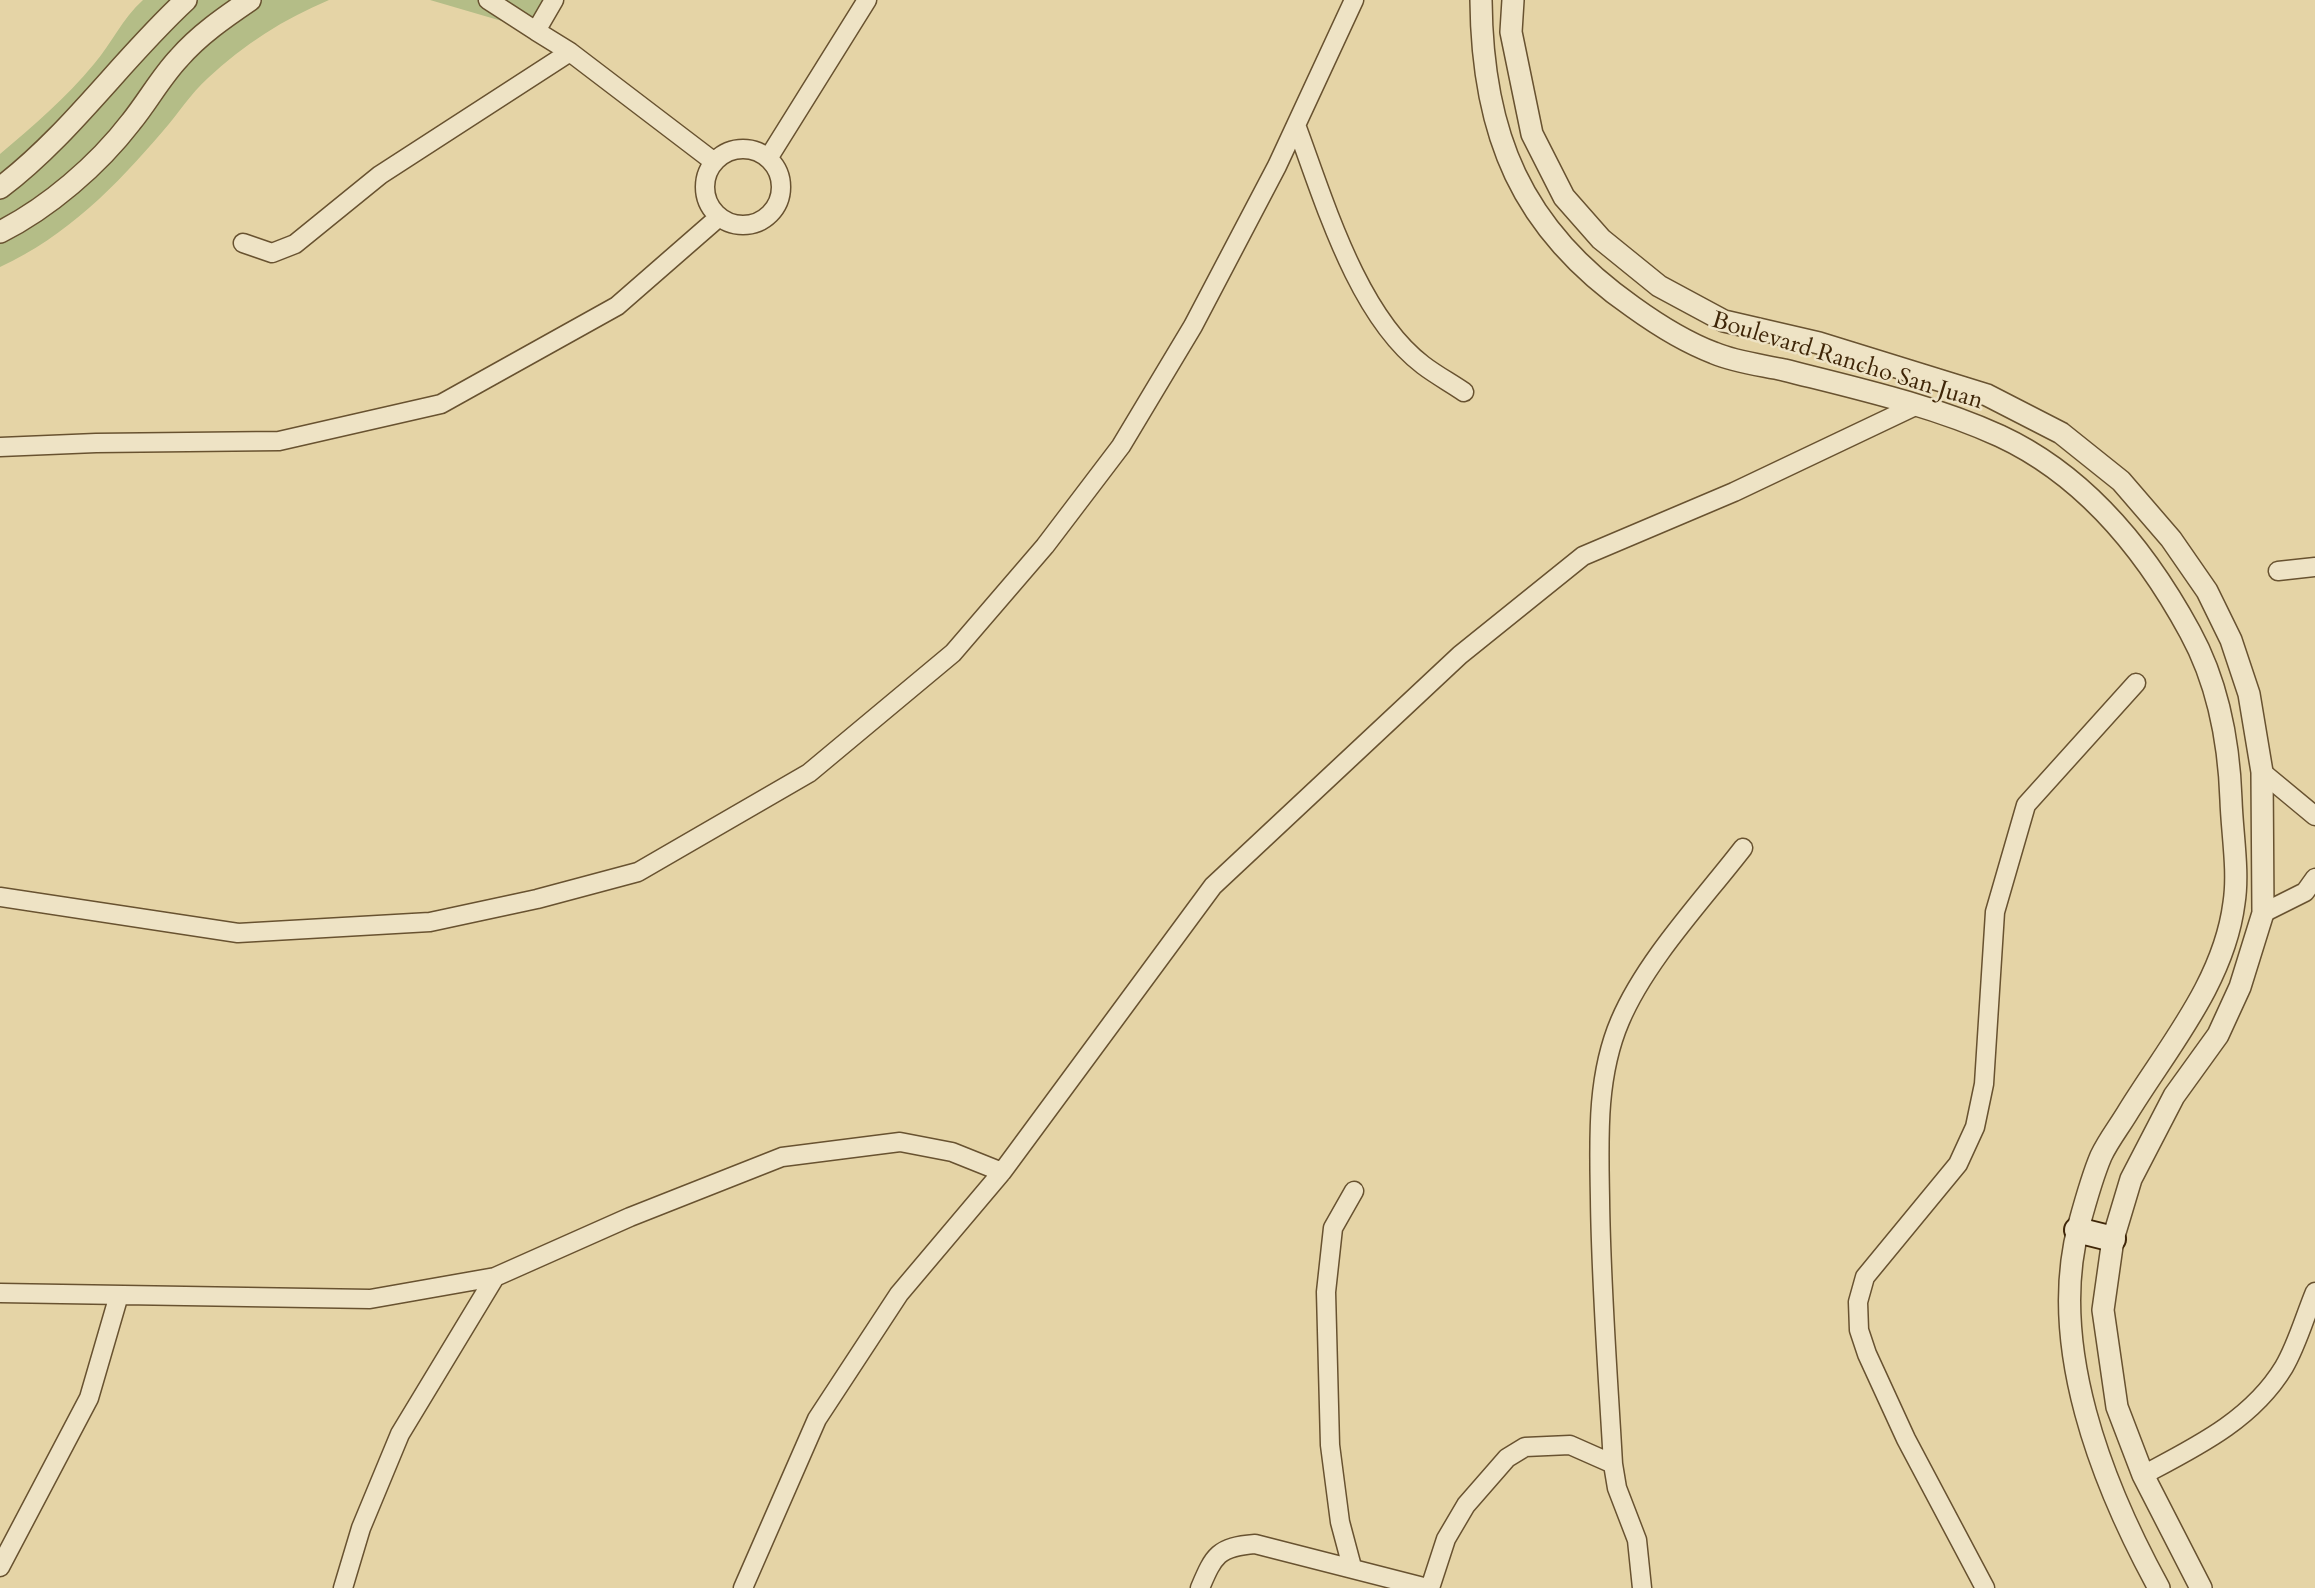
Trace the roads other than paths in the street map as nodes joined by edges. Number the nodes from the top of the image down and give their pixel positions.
1 (186, 0) edge
2 (250, 0) edge
3 (488, 0) edge
4 (554, 0) edge
5 (867, 0) edge
6 (1354, 0) edge
7 (1481, 0) edge
8 (1513, 0) edge
9 (536, 31) junction
10 (570, 52) junction
11 (1296, 125) junction
12 (769, 157) junction
13 (713, 161) junction
14 (0, 188) edge
15 (719, 217) junction
16 (0, 232) edge
17 (243, 243) dead end
18 (1464, 392) dead end
19 (1915, 406) junction
20 (0, 447) edge
21 (2315, 567) edge
22 (2278, 571) dead end
23 (2136, 683) dead end
24 (2262, 772) junction
25 (2315, 816) edge
26 (1743, 848) dead end
27 (2315, 878) edge
28 (0, 897) edge
29 (2263, 913) junction
30 (1002, 1171) junction
31 (1354, 1191) dead end
32 (2077, 1230) junction
33 (2113, 1239) junction
34 (495, 1277) junction
35 (2315, 1292) edge
36 (0, 1293) edge
37 (119, 1295) junction
38 (1613, 1464) junction
39 (2143, 1475) junction
40 (0, 1567) edge
41 (1352, 1567) junction
42 (343, 1588) edge
43 (743, 1588) edge
44 (1200, 1588) edge
45 (1429, 1588) edge
46 (1642, 1588) edge
47 (1985, 1588) edge
48 (2159, 1588) edge
49 (2201, 1588) edge

1 - 14 street
2 - 16 street
3 - 9 street
4 - 9 street
5 - 12 street
6 - 11 street
7 - 19 street, Boulevard Rancho San Juan
8 - 24 street, Boulevard Rancho San Juan
9 - 10 street
10 - 13 street
10 - 17 street
11 - 18 street
11 - 28 street
12 - 13 street
12 - 15 street
13 - 15 street
15 - 20 street
19 - 30 street
19 - 32 street, Boulevard Rancho San Juan
21 - 22 street
23 - 47 street
24 - 25 street
24 - 29 street, Boulevard Rancho San Juan
26 - 38 street
27 - 29 street
29 - 33 street, Boulevard Rancho San Juan
30 - 34 street
30 - 43 street
31 - 41 street
32 - 33 main road
32 - 48 street, Boulevard Rancho San Juan
33 - 39 street, Boulevard Rancho San Juan
34 - 37 street
34 - 42 street
35 - 39 street
36 - 37 street
37 - 40 street
38 - 45 street
38 - 46 street
39 - 49 street, Boulevard Rancho San Juan
41 - 44 street
41 - 45 street

